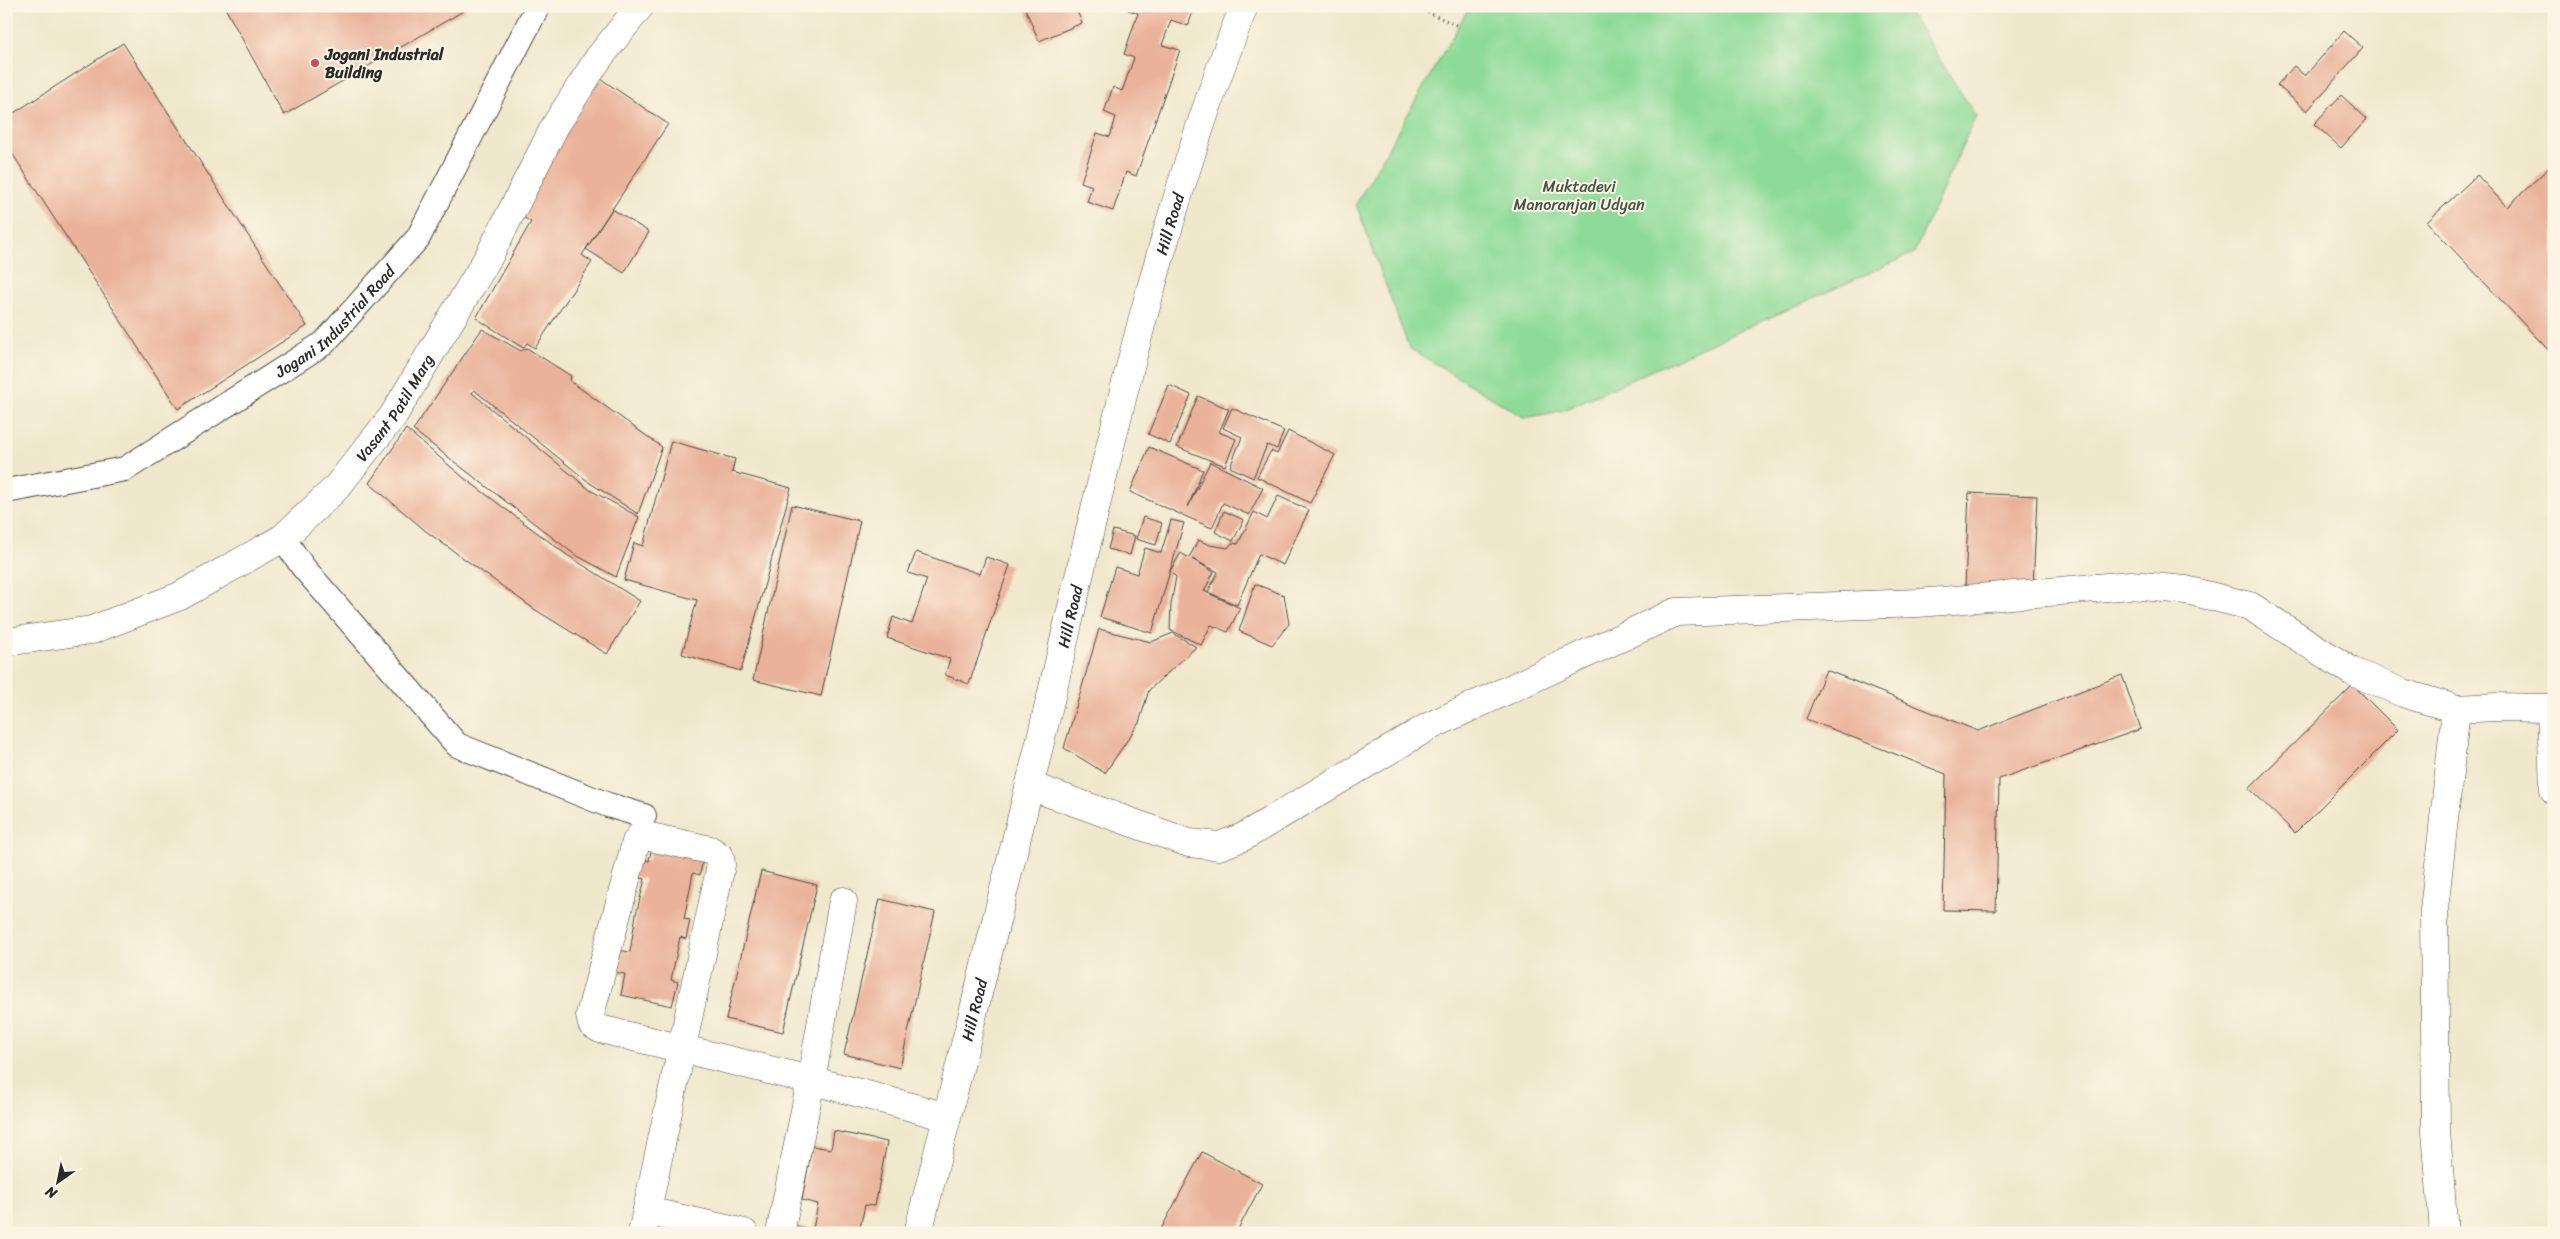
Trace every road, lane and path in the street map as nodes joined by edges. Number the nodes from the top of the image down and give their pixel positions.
1 (538, 6) edge
2 (640, 6) edge
3 (1244, 6) edge
4 (1414, 6) edge
5 (1458, 26) dead end
6 (6, 492) edge
7 (283, 538) junction
8 (6, 642) edge
9 (2456, 709) junction
10 (2553, 709) edge
11 (1030, 786) junction
12 (2554, 790) edge
13 (644, 816) dead end
14 (843, 901) dead end
15 (682, 1049) junction
16 (811, 1081) junction
17 (946, 1117) junction
18 (645, 1222) edge
19 (744, 1233) edge
20 (780, 1233) edge
21 (918, 1233) edge
22 (2444, 1233) edge

1 - 6 lane, Jogani Industrial Road
2 - 7 street, Vasant Patil Marg
3 - 11 street, Hill Road
4 - 5 path
7 - 8 street, Vasant Patil Marg
7 - 13 lane
9 - 10 street
9 - 11 street
9 - 22 street
10 - 12 street
11 - 17 street, Hill Road
14 - 16 street
15 - 15 street
15 - 16 street
15 - 18 street
16 - 17 street
16 - 20 street
17 - 21 street, Hill Road
18 - 19 street

